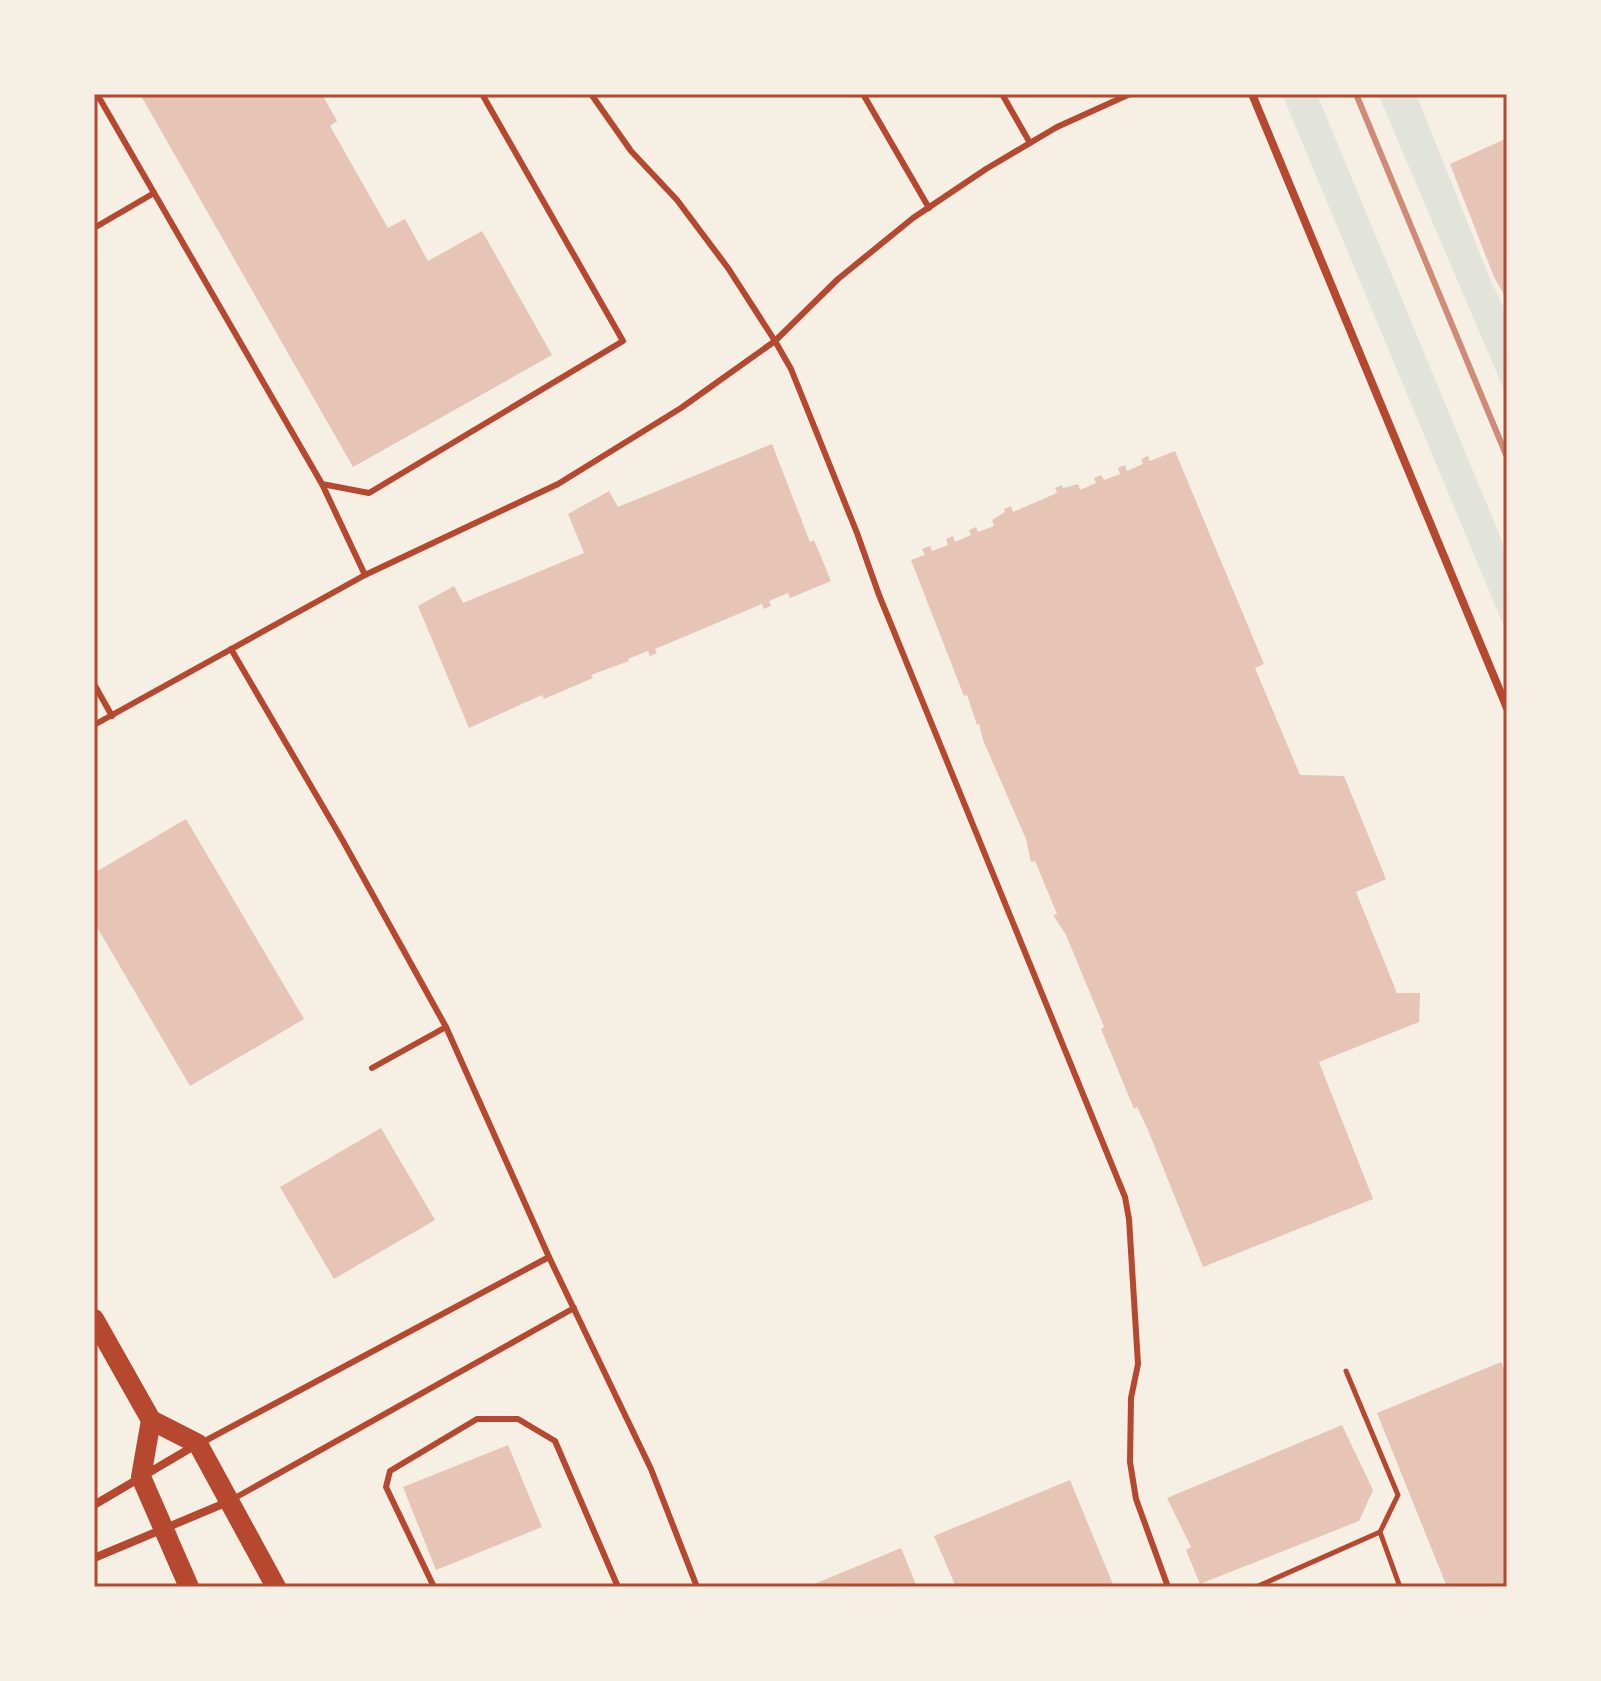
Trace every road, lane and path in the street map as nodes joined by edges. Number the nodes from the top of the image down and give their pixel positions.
1 (97, 94) edge
2 (482, 94) edge
3 (591, 94) edge
4 (863, 94) edge
5 (1002, 94) edge
6 (1130, 94) edge
7 (1252, 94) edge
8 (1030, 143) junction
9 (154, 193) junction
10 (929, 208) junction
11 (94, 228) edge
12 (775, 341) junction
13 (322, 484) junction
14 (365, 575) junction
15 (231, 649) junction
16 (94, 684) edge
17 (1507, 708) edge
18 (112, 716) junction
19 (94, 725) edge
20 (446, 1027) junction
21 (372, 1068) dead end
22 (549, 1257) junction
23 (574, 1308) junction
24 (94, 1319) edge
25 (1346, 1371) dead end
26 (151, 1420) junction
27 (198, 1444) junction
28 (141, 1477) junction
29 (230, 1501) junction
30 (94, 1505) edge
31 (163, 1527) junction
32 (1380, 1532) junction
33 (94, 1558) edge
34 (189, 1587) edge
35 (276, 1587) edge
36 (434, 1587) edge
37 (618, 1587) edge
38 (697, 1587) edge
39 (1168, 1587) edge
40 (1256, 1587) edge
41 (1400, 1587) edge

1 - 9 lane
2 - 13 lane
3 - 12 lane
4 - 10 lane
5 - 8 lane
6 - 8 lane
7 - 17 street
8 - 10 lane
9 - 11 lane
9 - 13 lane
10 - 12 lane
12 - 14 lane
12 - 39 lane
13 - 14 lane
14 - 15 lane
15 - 18 lane
15 - 20 lane
16 - 18 lane
18 - 19 lane
20 - 21 lane
20 - 22 lane
22 - 23 lane
22 - 27 lane
23 - 29 lane
23 - 38 lane
24 - 26 main road
25 - 32 path
26 - 27 main road
26 - 28 main road
27 - 28 street
27 - 29 main road
28 - 30 street
28 - 31 main road
29 - 31 street
29 - 35 main road
31 - 33 street
31 - 34 main road
32 - 40 path
32 - 41 path
36 - 37 lane

